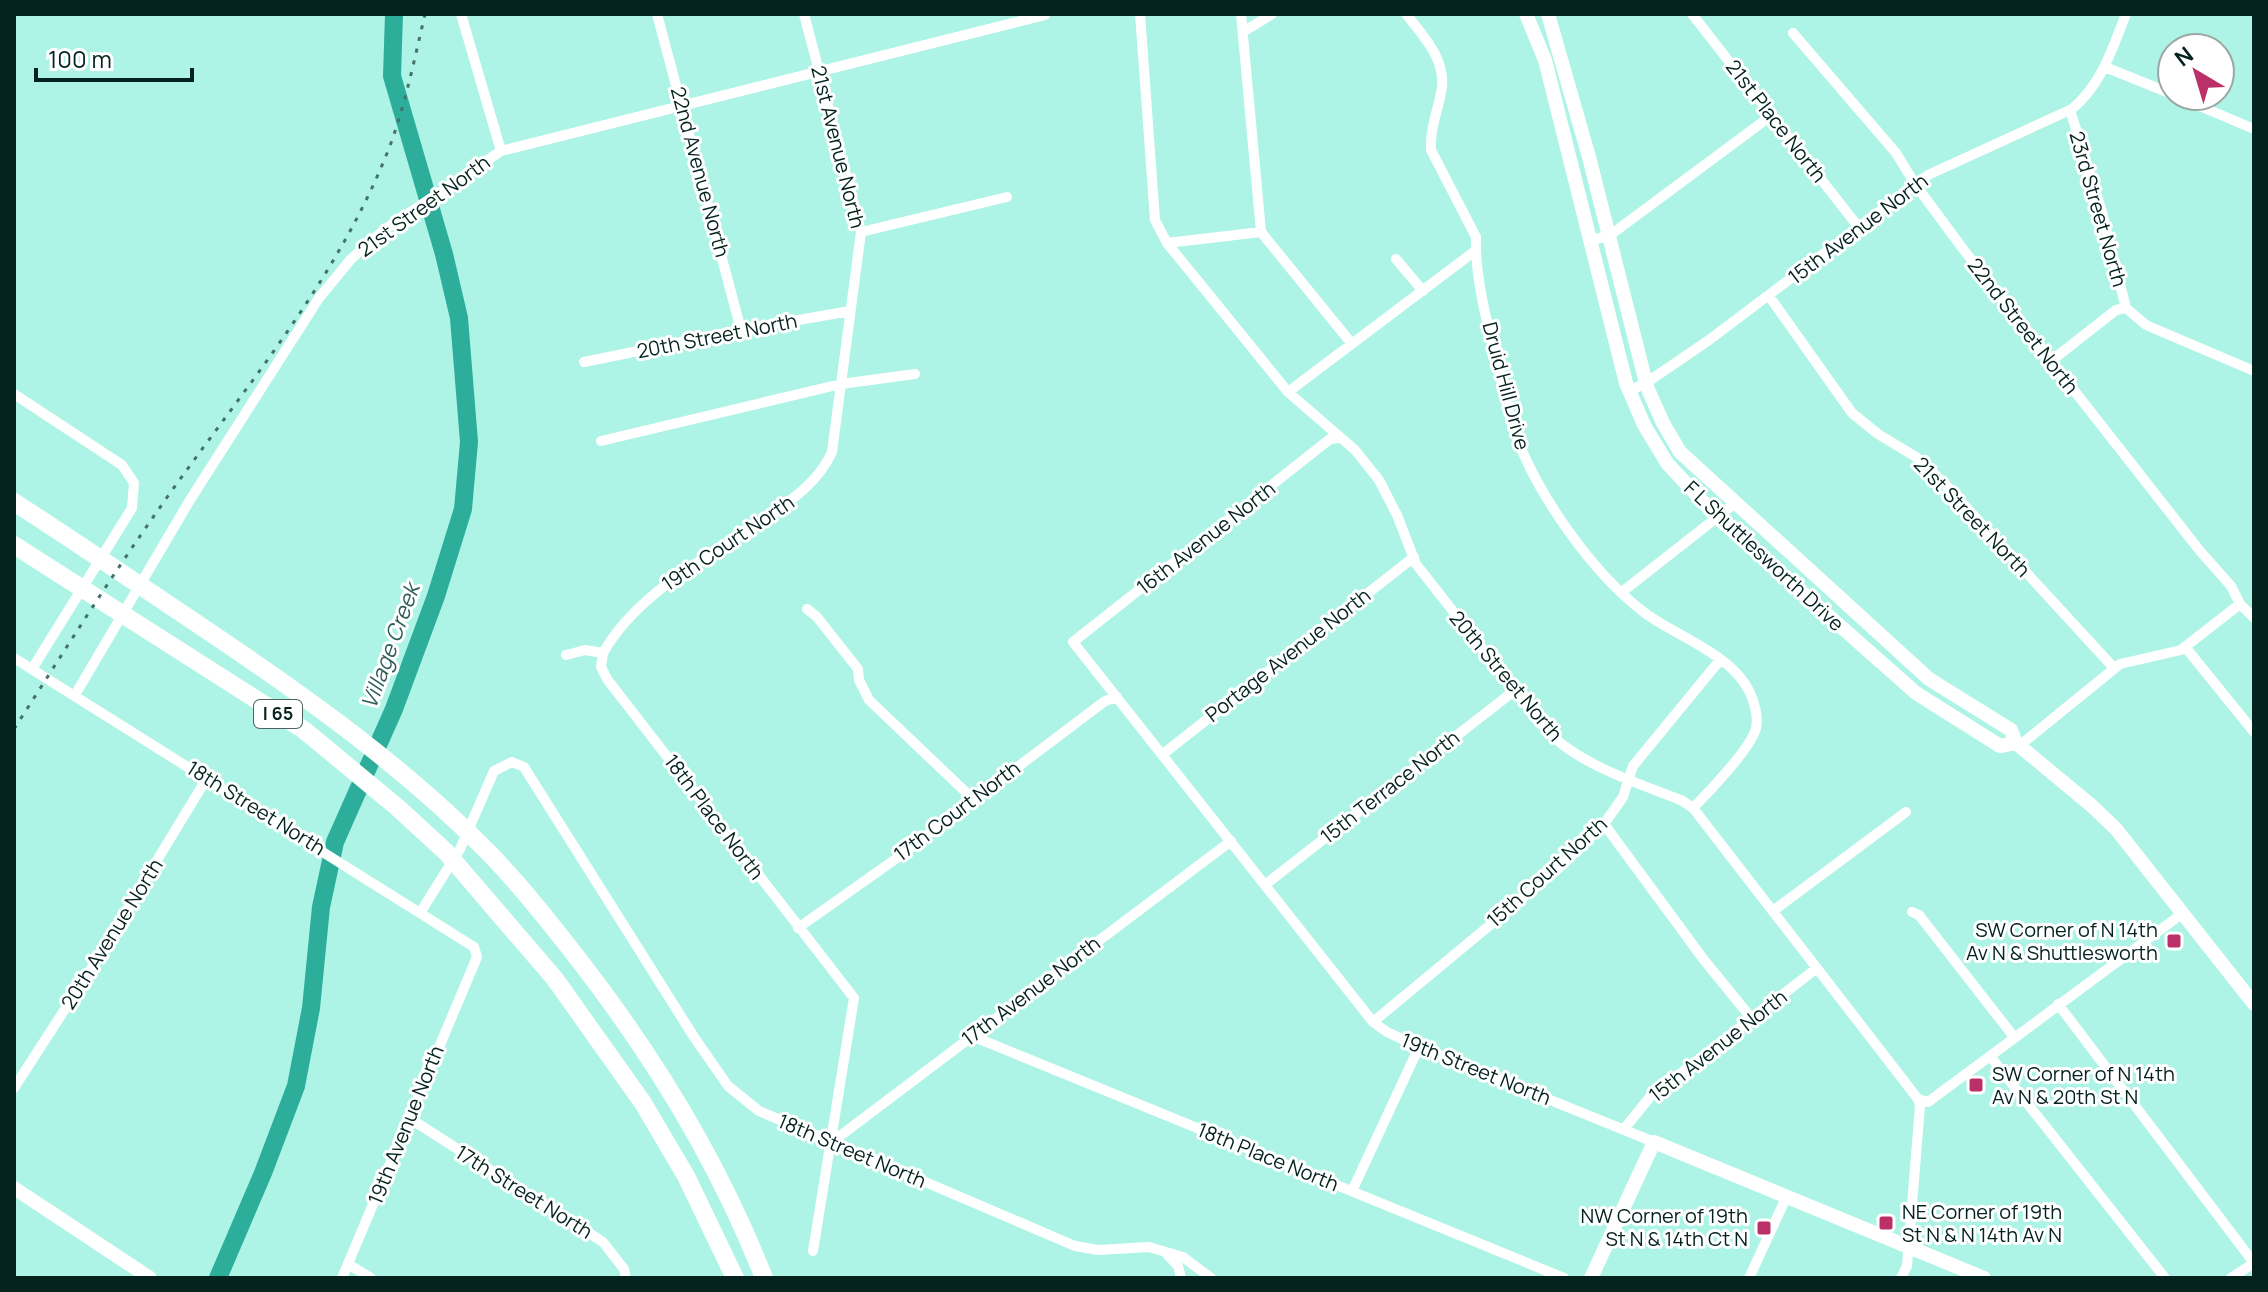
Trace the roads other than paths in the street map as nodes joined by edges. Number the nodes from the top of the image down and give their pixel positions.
1 (461, 14) edge
2 (657, 14) edge
3 (804, 14) edge
4 (1140, 14) edge
5 (1241, 14) edge
6 (1272, 14) edge
7 (1406, 14) edge
8 (1526, 14) edge
9 (1548, 14) edge
10 (1692, 14) edge
11 (2126, 14) edge
12 (1045, 15) edge
13 (1243, 32) junction
14 (1793, 33) dead end
15 (2105, 67) junction
16 (820, 71) junction
17 (2156, 88) edge
18 (683, 107) junction
19 (2070, 110) junction
20 (2214, 112) edge
21 (1772, 115) junction
22 (2254, 129) edge
23 (501, 151) junction
24 (1915, 184) junction
25 (1007, 197) dead end
26 (1860, 229) junction
27 (861, 232) junction
28 (1261, 232) junction
29 (1609, 236) junction
30 (1591, 240) junction
31 (1167, 243) junction
32 (1475, 251) junction
33 (1396, 259) dead end
34 (1423, 291) junction
35 (1769, 296) junction
36 (2126, 308) junction
37 (850, 311) junction
38 (741, 330) junction
39 (1352, 344) junction
40 (2051, 361) junction
41 (584, 362) dead end
42 (2254, 371) edge
43 (915, 374) dead end
44 (1646, 383) junction
45 (841, 384) junction
46 (1629, 391) junction
47 (1288, 392) junction
48 (14, 394) edge
49 (836, 424) joint
50 (1340, 438) junction
51 (601, 441) dead end
52 (14, 502) edge
53 (1734, 504) junction
54 (1718, 518) junction
55 (14, 545) edge
56 (14, 557) edge
57 (1414, 557) junction
58 (50, 567) junction
59 (1622, 592) junction
60 (2240, 604) junction
61 (807, 609) dead end
62 (2254, 618) edge
63 (1073, 642) joint
64 (2186, 648) junction
65 (603, 653) junction
66 (566, 655) dead end
67 (14, 658) edge
68 (1720, 660) junction
69 (2114, 668) junction
70 (32, 669) junction
71 (1514, 691) junction
72 (75, 695) junction
73 (1117, 697) junction
74 (2254, 732) edge
75 (2017, 744) junction
76 (1163, 754) junction
77 (207, 778) junction
78 (1628, 779) junction
79 (973, 799) junction
80 (1693, 808) junction
81 (1906, 812) dead end
82 (1604, 824) junction
83 (1231, 841) junction
84 (1266, 884) junction
85 (1773, 911) junction
86 (1912, 912) dead end
87 (420, 913) junction
88 (2183, 913) junction
89 (798, 928) junction
90 (1817, 968) junction
91 (470, 972) joint
92 (2058, 1004) junction
93 (2254, 1004) edge
94 (1752, 1019) junction
95 (1373, 1022) junction
96 (972, 1036) junction
97 (2014, 1037) junction
98 (1419, 1047) junction
99 (1990, 1056) junction
100 (14, 1088) edge
101 (1918, 1099) junction
102 (409, 1118) junction
103 (1624, 1129) junction
104 (832, 1142) junction
105 (1654, 1142) junction
106 (14, 1188) edge
107 (1352, 1191) junction
108 (1786, 1198) junction
109 (1909, 1247) junction
110 (813, 1251) dead end
111 (1165, 1251) junction
112 (2254, 1263) edge
113 (348, 1264) junction
114 (150, 1278) edge
115 (342, 1278) edge
116 (371, 1278) edge
117 (626, 1278) edge
118 (735, 1278) edge
119 (764, 1278) edge
120 (1181, 1278) edge
121 (1211, 1278) edge
122 (1564, 1278) edge
123 (1591, 1278) edge
124 (1749, 1278) edge
125 (1901, 1278) edge
126 (1984, 1278) edge
127 (2165, 1278) edge
128 (2231, 1278) edge

1 - 23 street
2 - 18 street, 22nd Avenue North
3 - 16 street, 21st Avenue North
4 - 31 street
5 - 13 street
6 - 13 street
7 - 32 street, Druid Hill Drive
8 - 30 main road, F L Shuttlesworth Drive
9 - 29 main road, F L Shuttlesworth Drive
10 - 21 street, 21st Place North
11 - 15 street, 15th Avenue North
12 - 16 street, 21st Street North
13 - 28 street
14 - 24 street, 22nd Street North
15 - 17 street
15 - 19 street, 15th Avenue North
16 - 18 street, 21st Street North
16 - 27 street, 21st Avenue North
18 - 23 street, 21st Street North
18 - 38 street, 22nd Avenue North
19 - 24 street, 15th Avenue North
19 - 36 street, 23rd Street North
20 - 22 street
21 - 26 street, 21st Place North
21 - 29 street
23 - 72 street, 21st Street North
24 - 26 street, 15th Avenue North
24 - 40 street, 22nd Street North
25 - 27 street
26 - 35 street, 15th Avenue North
27 - 37 street, 21st Avenue North
28 - 31 street
28 - 39 street
29 - 30 street
29 - 44 main road, F L Shuttlesworth Drive
30 - 46 main road, F L Shuttlesworth Drive
31 - 47 street, 20th Street North
32 - 34 street
32 - 59 street, Druid Hill Drive
33 - 34 street
34 - 39 street
35 - 44 street, 15th Avenue North
35 - 69 street, 21st Street North
36 - 40 street
36 - 42 street, 23rd Street North
37 - 38 street, 20th Street North
37 - 45 street, 21st Avenue North
38 - 41 street, 20th Street North
39 - 47 street
40 - 60 street, 22nd Street North
43 - 45 street
44 - 46 street, 15th Avenue North
44 - 53 main road, F L Shuttlesworth Drive
45 - 49 street, 21st Avenue North
45 - 51 street
46 - 54 main road, F L Shuttlesworth Drive
47 - 50 street, 20th Street North
48 - 70 street
49 - 65 street, 19th Court North
50 - 57 street, 20th Street North
50 - 63 street, 16th Avenue North
52 - 119 highway, I 65
53 - 54 street
53 - 75 main road, F L Shuttlesworth Drive
54 - 59 street
54 - 75 main road, F L Shuttlesworth Drive
55 - 58 highway, I 65
56 - 58 highway
57 - 71 street, 20th Street North
57 - 76 street, Portage Avenue North
58 - 118 highway, I 65
59 - 68 street, Druid Hill Drive
60 - 62 street, 22nd Street North
60 - 64 street
61 - 79 street
63 - 73 street, 19th Street North
64 - 69 street
64 - 74 street
65 - 66 street
65 - 89 street, 18th Place North
67 - 70 street, 18th Street North
68 - 78 street, 15th Court North
68 - 80 street, Druid Hill Drive
69 - 75 street
70 - 72 street, 18th Street North
71 - 78 street, 20th Street North
71 - 84 street, 15th Terrace North
72 - 77 street, 18th Street North
73 - 76 street, 19th Street North
73 - 79 street, 17th Court North
75 - 88 main road, F L Shuttlesworth Drive
76 - 83 street, 19th Street North
77 - 87 street, 18th Street North
77 - 100 street, 20th Avenue North
78 - 80 street, 20th Street North
78 - 82 street, 15th Court North
79 - 89 street, 17th Court North
80 - 85 street, 20th Street North
81 - 85 street
82 - 94 street
82 - 95 street, 15th Court North
83 - 84 street, 19th Street North
83 - 96 street, 17th Avenue North
84 - 95 street, 19th Street North
85 - 90 street, 20th Street North
86 - 97 street
87 - 91 street, 18th Street North
87 - 104 street, 18th Street North
88 - 92 street
88 - 93 main road, F L Shuttlesworth Drive
89 - 104 street, 18th Place North
90 - 94 street, 15th Avenue North
90 - 101 street, 20th Street North
91 - 102 street, 19th Avenue North
92 - 97 street
92 - 112 street
94 - 103 street, 15th Avenue North
95 - 98 street, 19th Street North
96 - 104 street, 17th Avenue North
96 - 107 street, 18th Place North
97 - 99 street
98 - 103 street, 19th Street North
98 - 107 street
99 - 101 street
99 - 127 street
101 - 109 street
102 - 113 street, 19th Avenue North
102 - 117 street, 17th Street North
103 - 105 street, 19th Street North
104 - 110 street
104 - 111 street, 18th Street North
105 - 108 main road, 19th Street North
105 - 123 main road
106 - 114 main road
107 - 122 street, 18th Place North
108 - 109 main road, 19th Street North
108 - 124 street
109 - 125 street
109 - 126 main road, 19th Street North
111 - 120 street
111 - 121 street, 18th Street North
112 - 128 street
113 - 115 street, 19th Avenue North
113 - 116 street

